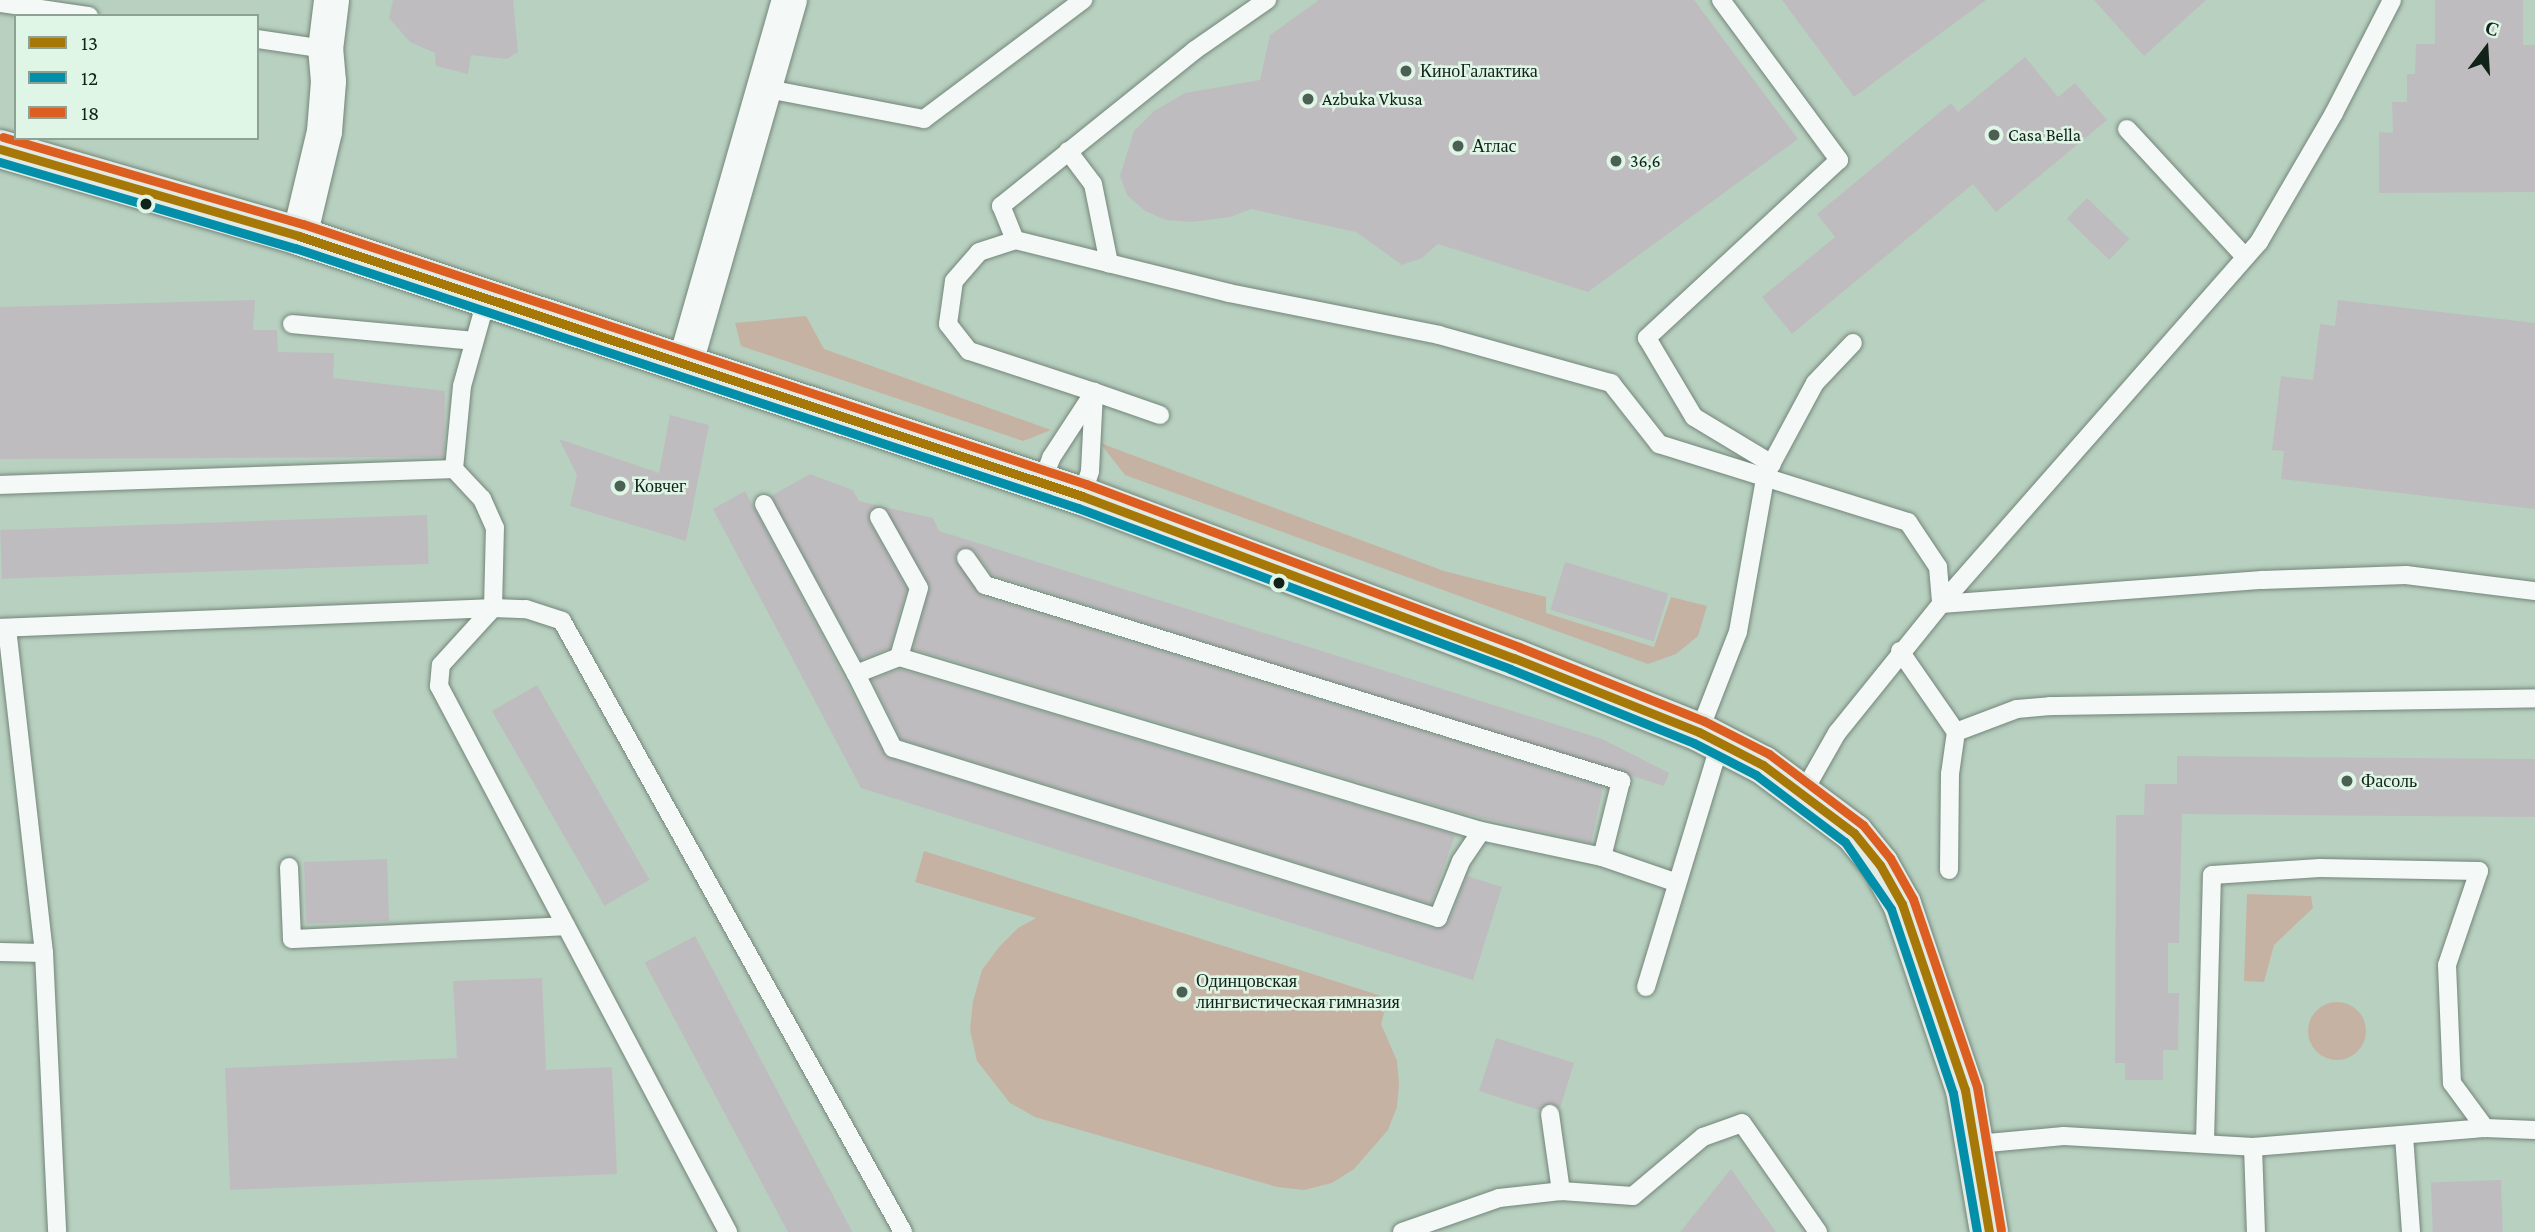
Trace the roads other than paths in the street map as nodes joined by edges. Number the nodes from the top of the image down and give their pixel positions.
1 (331, 0) edge
2 (789, 0) edge
3 (1083, 0) edge
4 (1266, 0) edge
5 (1721, 0) edge
6 (2392, 0) edge
7 (0, 3) edge
8 (75, 14) edge
9 (259, 39) edge
10 (325, 49) junction
11 (763, 88) junction
12 (2127, 129) dead end
13 (0, 149) edge
14 (1069, 151) junction
15 (299, 236) junction
16 (1014, 240) junction
17 (2245, 257) junction
18 (1108, 263) junction
19 (487, 297) junction
20 (292, 324) dead end
21 (474, 341) junction
22 (1853, 343) dead end
23 (685, 362) junction
24 (1094, 392) junction
25 (1160, 415) dead end
26 (454, 469) junction
27 (1769, 469) junction
28 (1042, 482) junction
29 (0, 485) edge
30 (1082, 496) junction
31 (764, 504) dead end
32 (879, 517) dead end
33 (966, 558) dead end
34 (2535, 591) edge
35 (1941, 604) junction
36 (493, 608) junction
37 (4, 628) edge
38 (1900, 651) junction
39 (900, 657) junction
40 (856, 674) junction
41 (2535, 698) edge
42 (1956, 732) junction
43 (1710, 738) junction
44 (1804, 792) junction
45 (1481, 831) junction
46 (1602, 857) junction
47 (289, 867) dead end
48 (1949, 870) dead end
49 (1678, 883) junction
50 (566, 926) junction
51 (0, 953) edge
52 (44, 953) junction
53 (1646, 987) dead end
54 (1550, 1114) dead end
55 (2485, 1128) junction
56 (2535, 1130) edge
57 (2404, 1136) junction
58 (2205, 1141) junction
59 (1977, 1144) junction
60 (2253, 1147) junction
61 (1561, 1191) junction
62 (57, 1232) edge
63 (728, 1232) edge
64 (903, 1232) edge
65 (1402, 1232) edge
66 (1818, 1232) edge
67 (1989, 1232) edge
68 (2256, 1232) edge
69 (2411, 1232) edge

1 - 10 street
2 - 11 street
3 - 11 lane
4 - 14 lane
5 - 27 lane
6 - 17 lane
7 - 8 lane
9 - 10 lane
10 - 15 street
11 - 23 street
12 - 17 lane
13 - 15 main road
14 - 16 lane
14 - 18 lane
15 - 19 main road
16 - 18 lane
16 - 24 lane
17 - 35 lane
18 - 27 lane
19 - 21 lane
19 - 23 main road
20 - 21 lane
21 - 26 lane
22 - 27 lane
23 - 28 main road
24 - 25 lane
24 - 28 lane
24 - 30 lane
26 - 29 lane
26 - 36 lane
27 - 35 lane
27 - 43 lane
28 - 30 main road
30 - 43 main road
31 - 40 lane
32 - 39 lane
33 - 46 lane
34 - 35 lane
35 - 38 lane
36 - 37 lane
36 - 50 lane
36 - 64 lane
37 - 52 lane
38 - 42 lane
38 - 44 lane
39 - 40 lane
39 - 45 lane
40 - 45 lane
41 - 42 lane
42 - 48 lane
43 - 44 main road
43 - 49 lane
44 - 59 main road
45 - 46 lane
46 - 49 lane
47 - 50 lane
49 - 53 lane
50 - 63 lane
51 - 52 lane
52 - 62 lane
54 - 61 lane
55 - 56 lane
55 - 57 lane
55 - 58 lane
57 - 60 lane
57 - 69 lane
58 - 59 lane
58 - 60 lane
59 - 67 main road
60 - 68 lane
61 - 65 lane
61 - 66 lane

